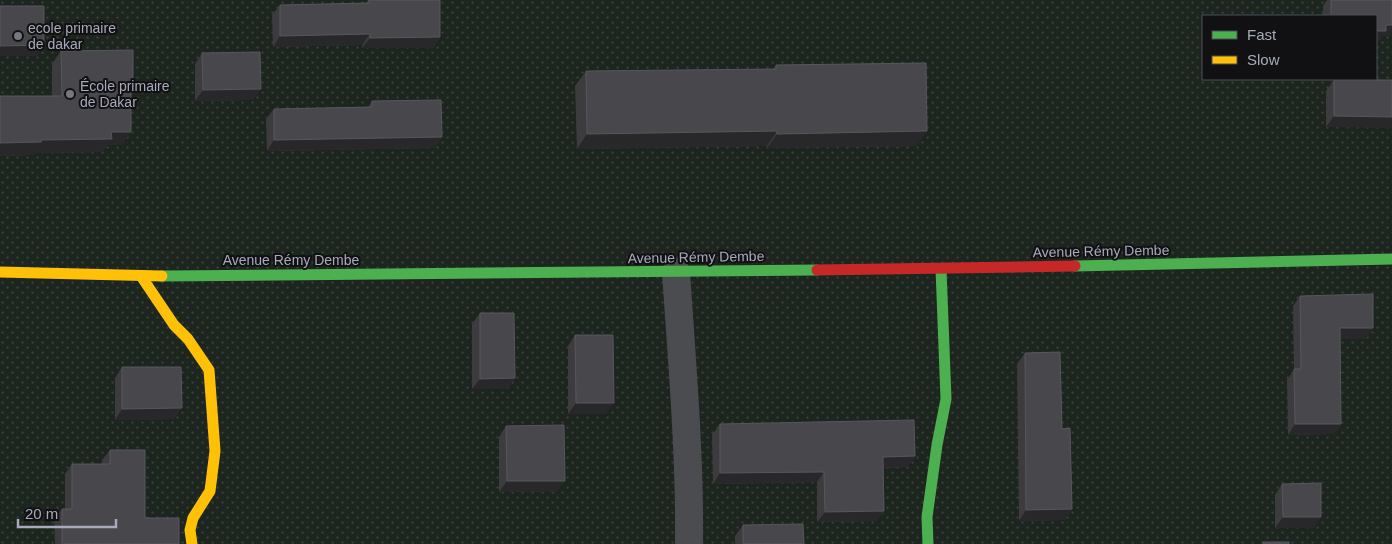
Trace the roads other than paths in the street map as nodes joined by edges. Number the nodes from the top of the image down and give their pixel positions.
1 (1392, 259) edge
2 (941, 269) junction
3 (0, 272) edge
4 (676, 272) junction
5 (141, 276) junction
6 (192, 544) edge
7 (689, 544) edge
8 (928, 544) edge

1 - 2 street, Avenue Rémy Dembe
2 - 4 street, Avenue Rémy Dembe
2 - 8 street
3 - 5 street, Avenue Rémy Dembe
4 - 5 street, Avenue Rémy Dembe
4 - 7 street
5 - 6 street

